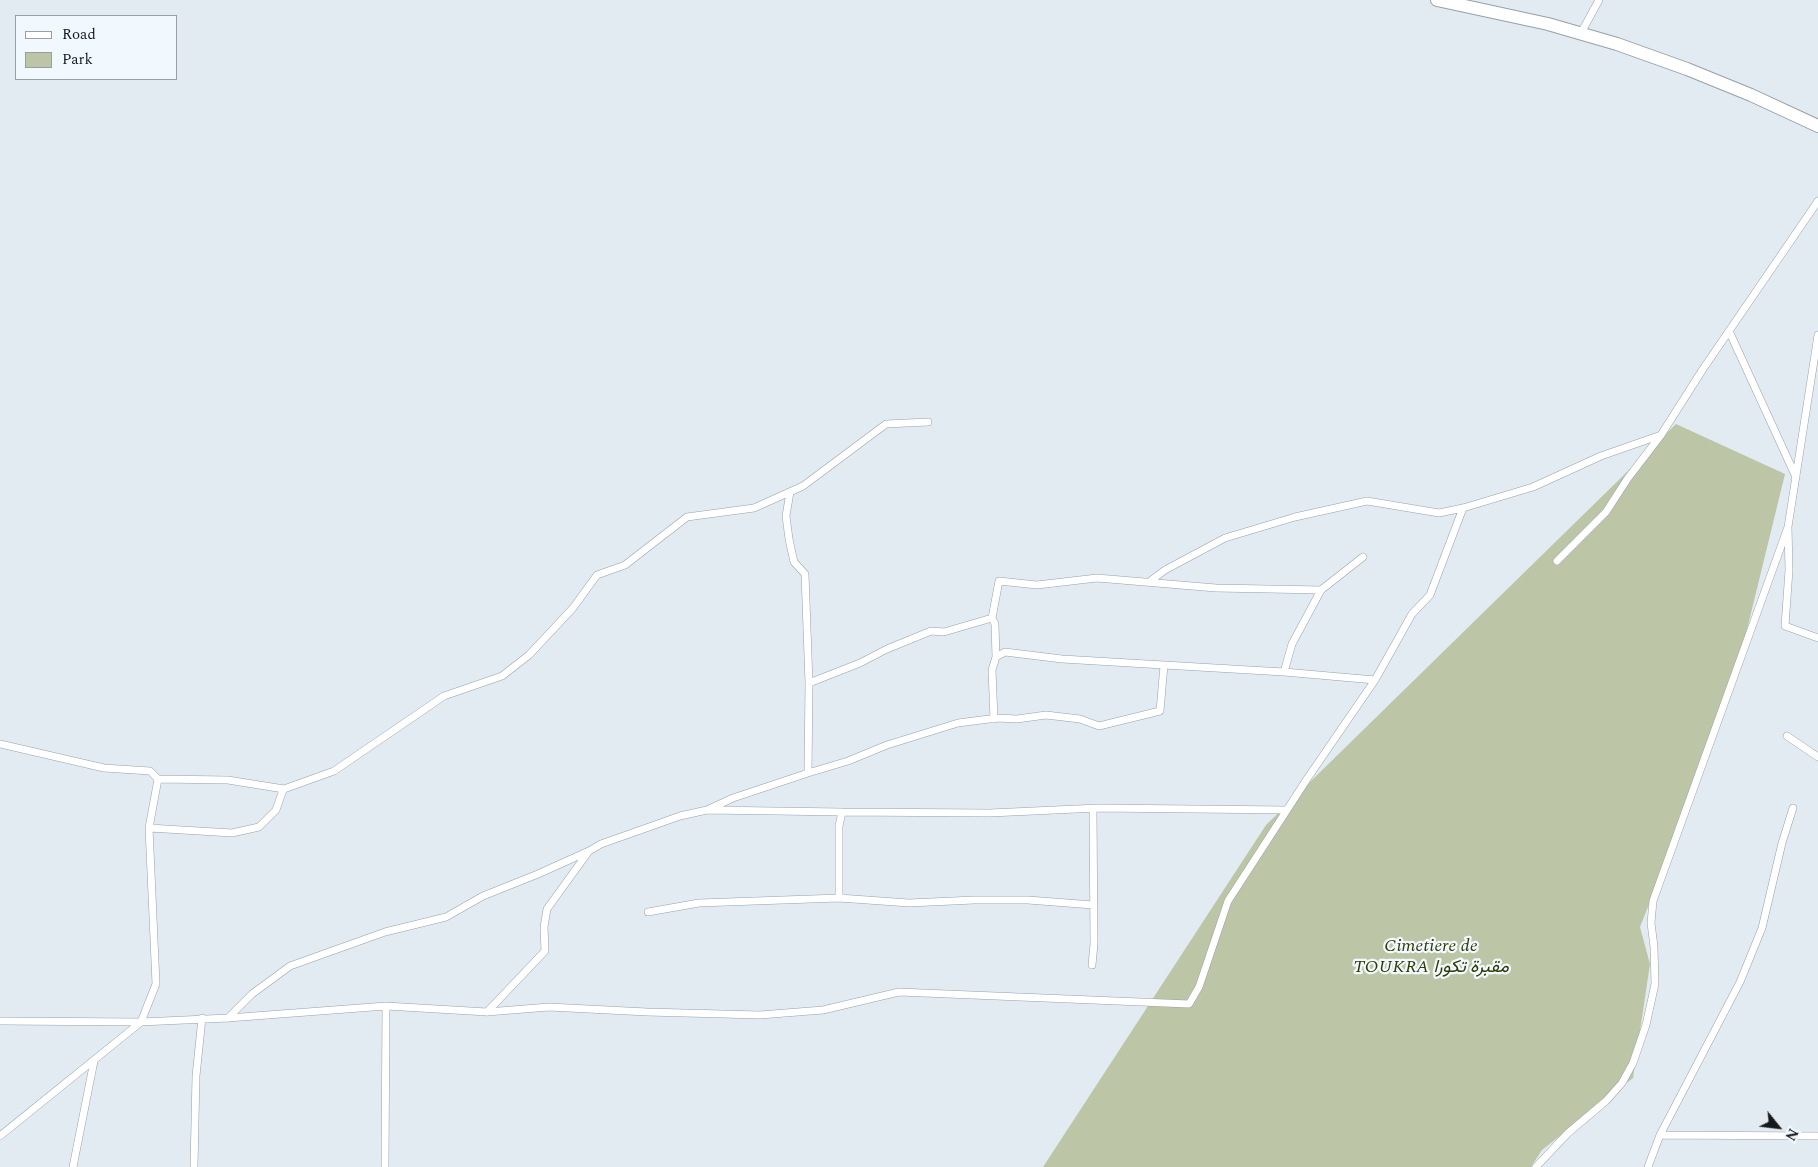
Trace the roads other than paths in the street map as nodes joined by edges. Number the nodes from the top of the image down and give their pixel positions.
1 (1437, 0) edge
2 (1599, 0) edge
3 (1581, 33) junction
4 (1818, 126) edge
5 (1818, 201) edge
6 (1729, 331) junction
7 (1818, 335) edge
8 (928, 422) dead end
9 (1661, 435) junction
10 (1796, 477) junction
11 (790, 492) junction
12 (1463, 508) junction
13 (1788, 526) junction
14 (1363, 557) dead end
15 (1557, 562) dead end
16 (1149, 582) junction
17 (1321, 590) junction
18 (992, 618) junction
19 (1818, 638) edge
20 (996, 657) junction
21 (1164, 665) junction
22 (1284, 672) junction
23 (1375, 680) junction
24 (809, 683) junction
25 (994, 719) junction
26 (1787, 736) dead end
27 (0, 744) edge
28 (1818, 757) edge
29 (808, 773) junction
30 (158, 779) junction
31 (283, 790) dead end
32 (1793, 808) dead end
33 (1093, 809) junction
34 (707, 810) junction
35 (1287, 810) junction
36 (842, 812) junction
37 (149, 828) junction
38 (589, 850) junction
39 (839, 898) junction
40 (1093, 905) junction
41 (648, 912) dead end
42 (1092, 965) dead end
43 (386, 1006) junction
44 (487, 1012) junction
45 (202, 1018) junction
46 (228, 1018) junction
47 (0, 1021) edge
48 (142, 1022) junction
49 (94, 1061) junction
50 (1660, 1135) junction
51 (0, 1136) edge
52 (1818, 1136) edge
53 (73, 1167) edge
54 (194, 1167) edge
55 (385, 1167) edge
56 (1536, 1167) edge
57 (1648, 1167) edge

1 - 3 highway
2 - 3 street
3 - 4 highway
5 - 6 street
6 - 9 street
6 - 10 street
7 - 10 street
8 - 11 street
9 - 12 street
9 - 15 street
10 - 13 street
11 - 24 street
11 - 30 street
12 - 16 street
12 - 23 street
13 - 19 street
13 - 56 street
14 - 17 street
16 - 17 street
16 - 18 street
17 - 22 street
18 - 20 street
18 - 24 street
20 - 21 street
20 - 25 street
21 - 22 street
21 - 25 street
22 - 23 street
23 - 35 street
24 - 29 street
25 - 29 street
26 - 28 street
27 - 30 street
29 - 34 street
30 - 37 street
31 - 37 street
32 - 50 street
33 - 35 street
33 - 36 street
33 - 40 street
34 - 36 street
34 - 38 street
35 - 44 street
36 - 39 street
37 - 48 street
38 - 44 street
38 - 46 street
39 - 40 street
39 - 41 street
40 - 42 street
43 - 44 street
43 - 46 street
43 - 55 street
45 - 46 street
45 - 48 street
45 - 54 street
47 - 48 street
48 - 49 street
49 - 51 street
49 - 53 street
50 - 52 street
50 - 57 street

